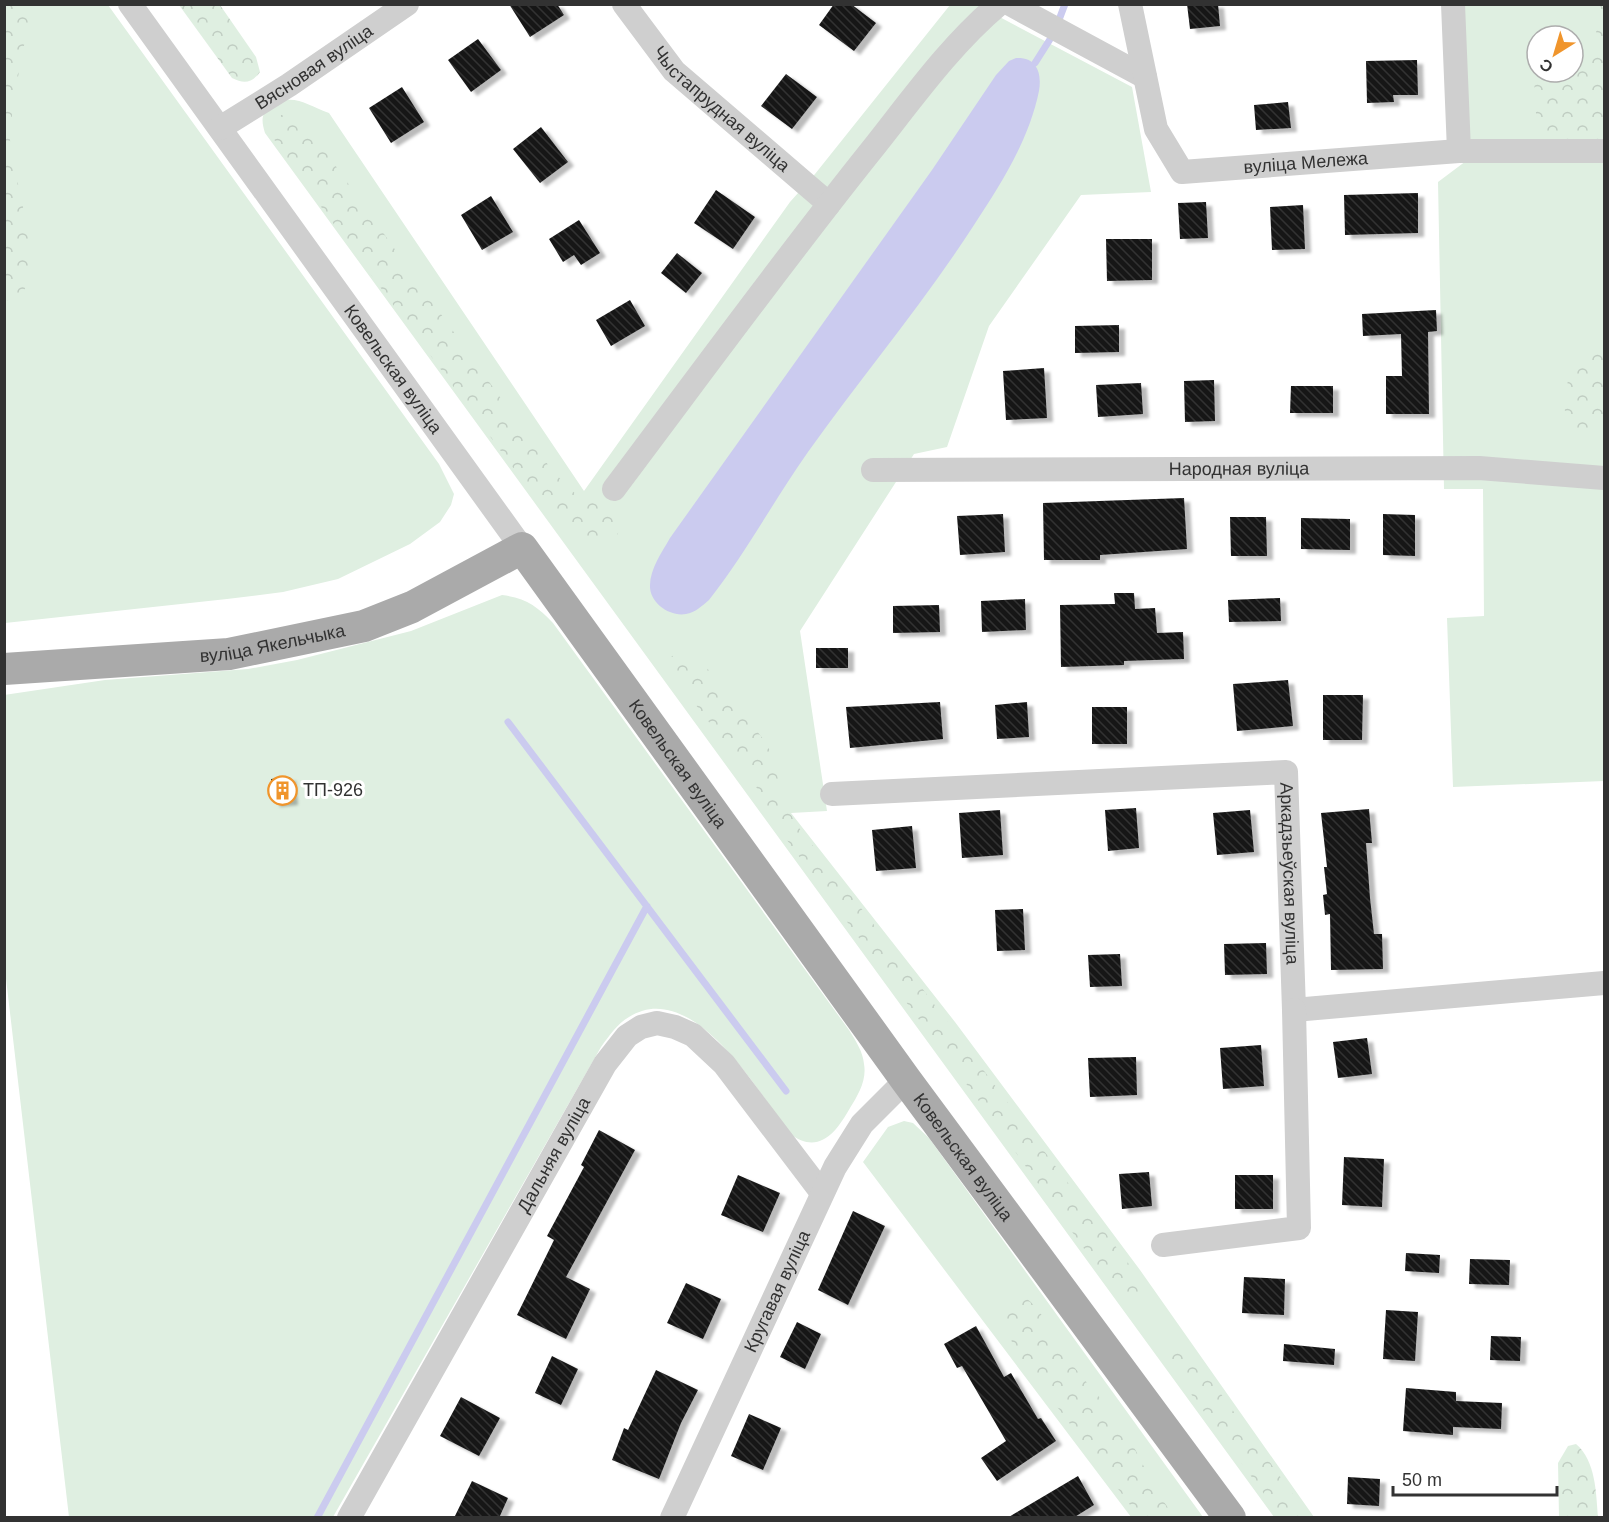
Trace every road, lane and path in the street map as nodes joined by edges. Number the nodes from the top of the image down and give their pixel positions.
1 (130, 4) edge
2 (407, 4) edge
3 (624, 4) edge
4 (999, 4) edge
5 (1010, 4) edge
6 (1130, 4) edge
7 (1453, 4) edge
8 (1145, 77) junction
9 (220, 128) junction
10 (1459, 151) junction
11 (1605, 151) edge
12 (829, 204) junction
13 (873, 470) dead end
14 (1605, 478) edge
15 (614, 489) dead end
16 (522, 548) junction
17 (4, 669) edge
18 (832, 794) dead end
19 (1605, 983) edge
20 (1294, 1010) junction
21 (906, 1080) junction
22 (822, 1193) junction
23 (1163, 1245) dead end
24 (349, 1518) edge
25 (672, 1518) edge
26 (1230, 1518) edge

1 - 9 street, Ковельская вуліца
2 - 9 street, Вясновая вуліца
3 - 12 street, Чыстапрудная вуліца
4 - 12 street
5 - 8 street
6 - 8 street, вуліца Мележа
7 - 10 street
8 - 10 street, вуліца Мележа
9 - 16 street, Ковельская вуліца
10 - 11 street, вуліца Мележа
12 - 15 street
13 - 14 street, Народная вуліца
16 - 17 main road, вуліца Якельчыка
16 - 21 main road, Ковельская вуліца
18 - 20 street, Аркадзьеўская вуліца
19 - 20 street
20 - 23 street
21 - 22 street, Кругавая вуліца
21 - 26 main road, Ковельская вуліца
22 - 24 street, Дальняя вуліца
22 - 25 street, Кругавая вуліца

